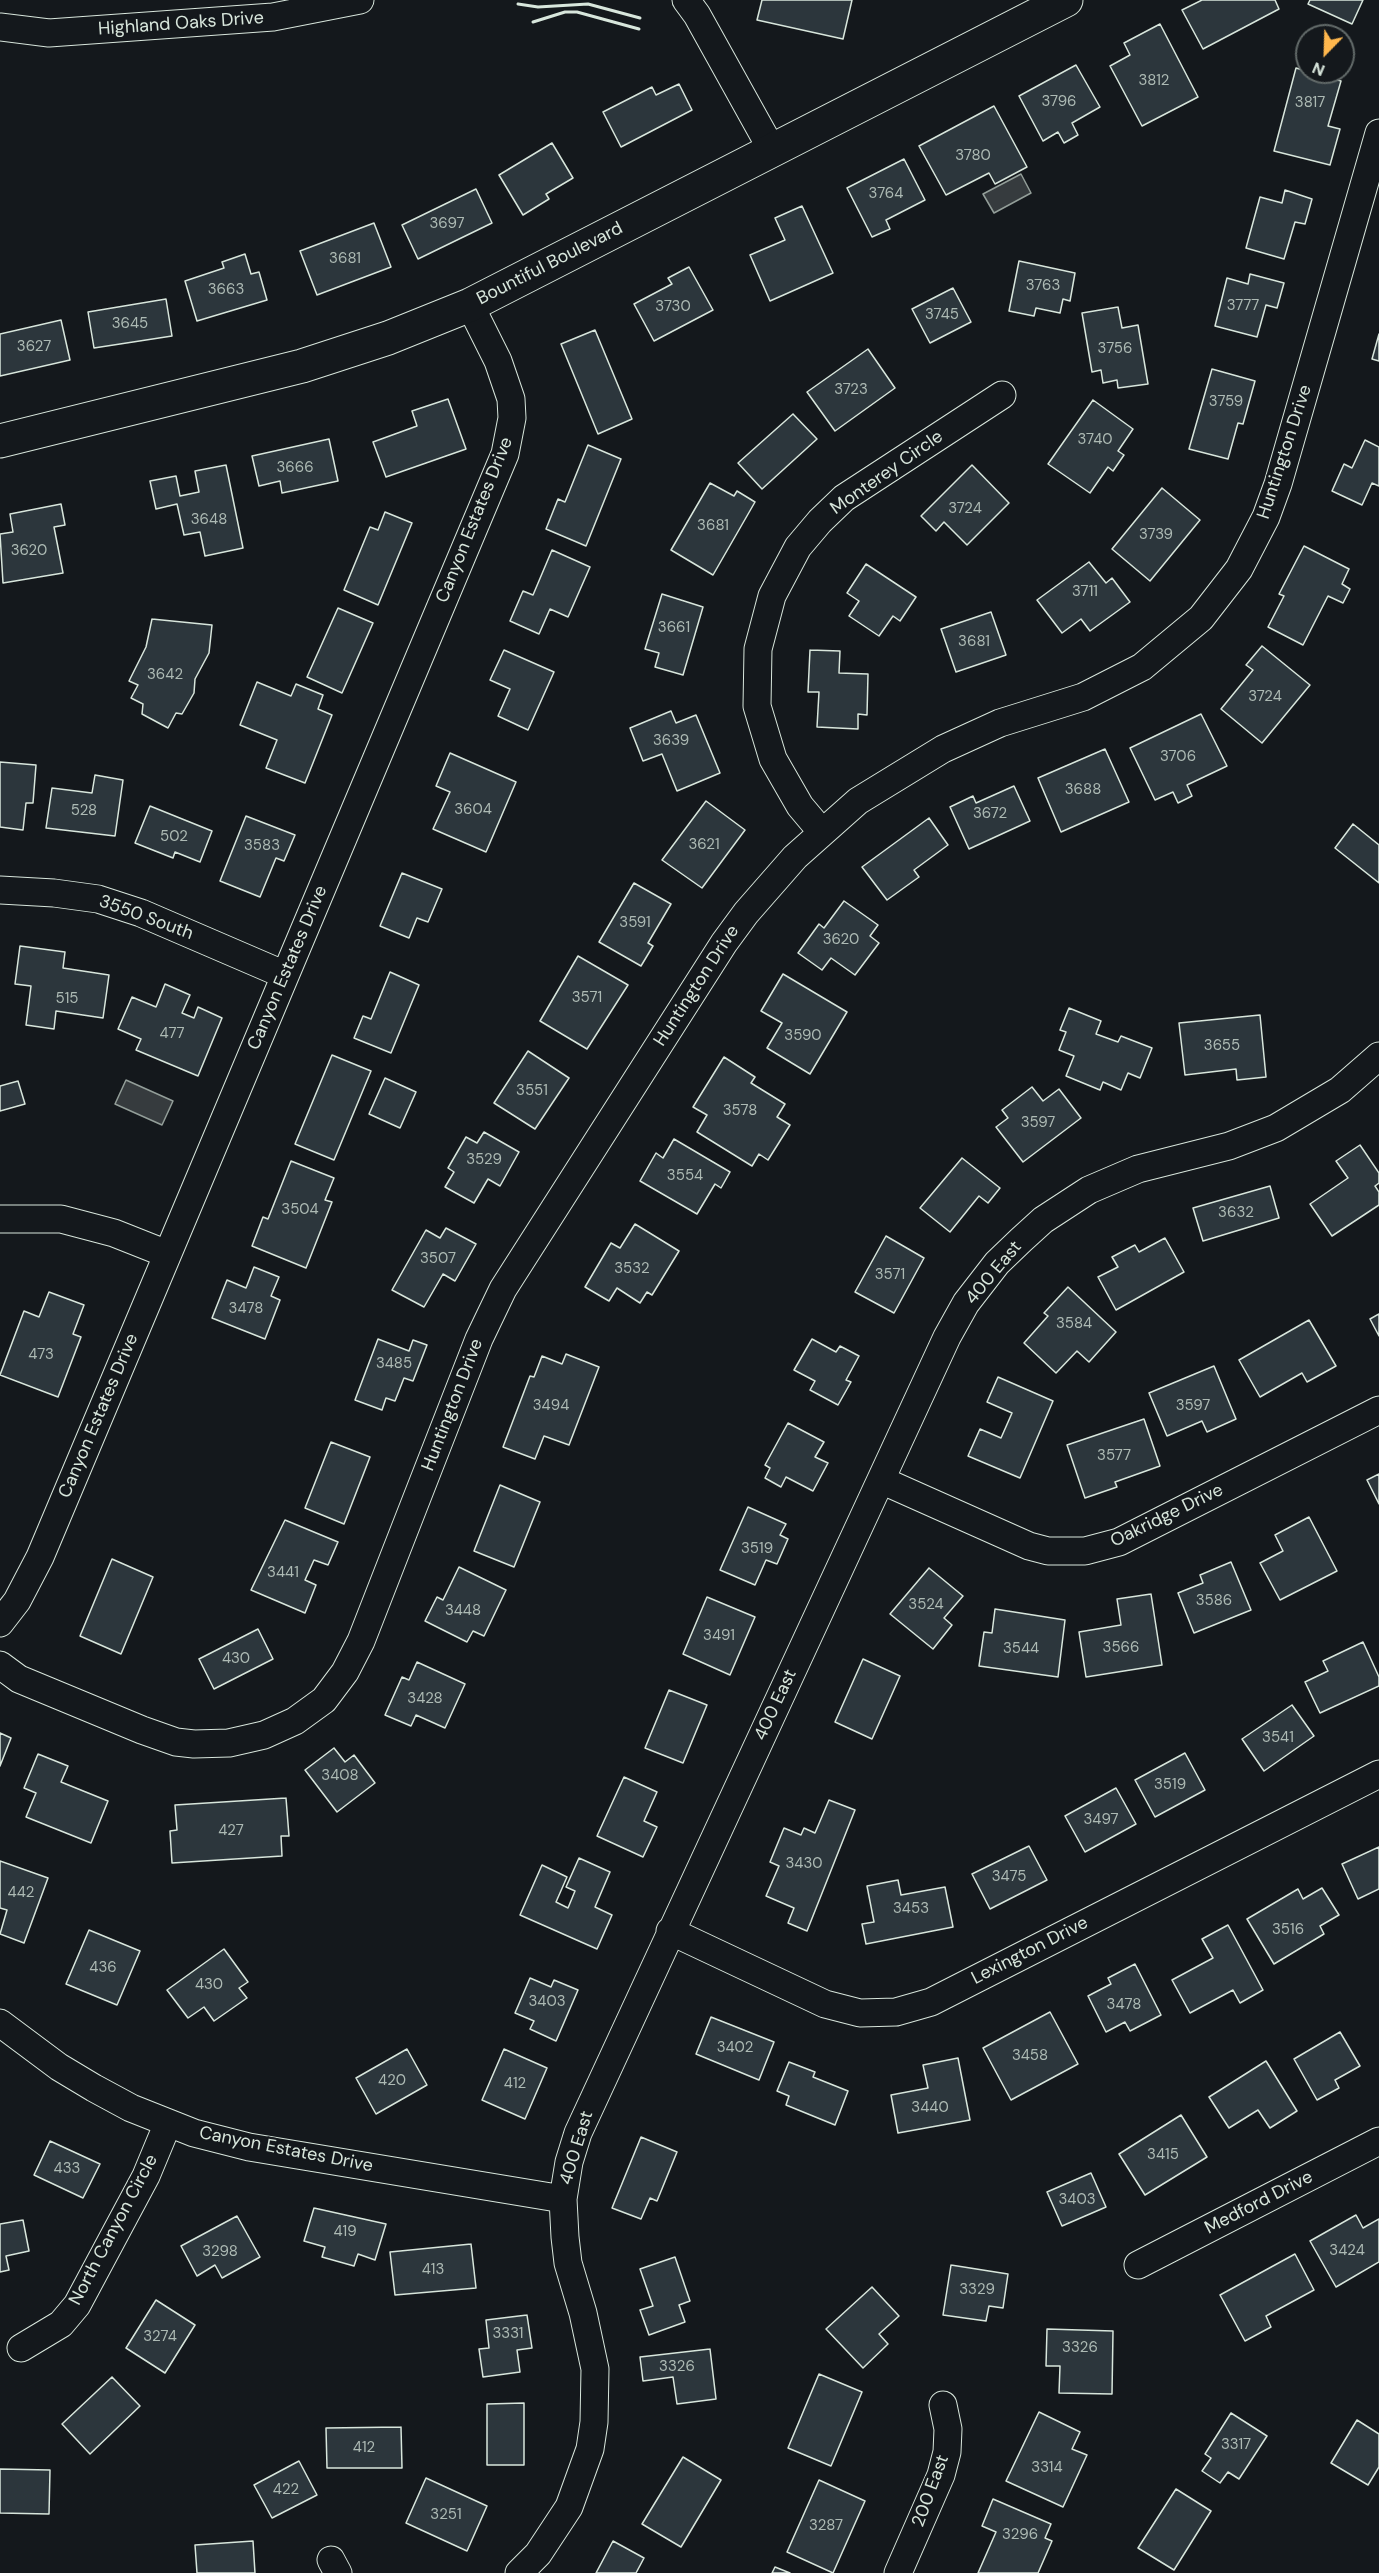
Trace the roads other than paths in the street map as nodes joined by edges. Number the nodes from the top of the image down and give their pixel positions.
1 (360, 0) edge
2 (686, 0) edge
3 (1066, 0) edge
4 (0, 27) edge
5 (1379, 133) edge
6 (772, 150) junction
7 (470, 305) junction
8 (1002, 395) dead end
9 (0, 441) edge
10 (821, 831) junction
11 (0, 890) edge
12 (285, 975) junction
13 (1379, 1056) edge
14 (0, 1219) edge
15 (167, 1254) junction
16 (1379, 1410) edge
17 (881, 1480) junction
18 (0, 1623) edge
19 (0, 1665) edge
20 (1379, 1774) edge
21 (670, 1931) junction
22 (0, 2023) edge
23 (168, 2123) junction
24 (1379, 2141) edge
25 (563, 2199) junction
26 (1138, 2265) dead end
27 (21, 2348) dead end
28 (943, 2405) dead end
29 (519, 2573) edge
30 (898, 2573) edge

1 - 4 street, Highland Oaks Drive
2 - 6 street
3 - 6 main road, Bountiful Boulevard
5 - 10 street, Huntington Drive
6 - 7 main road, Bountiful Boulevard
7 - 9 main road, Bountiful Boulevard
7 - 12 street, Canyon Estates Drive
8 - 10 street, Monterey Circle
10 - 19 street, Huntington Drive
11 - 12 street, 3550 South
12 - 15 street, Canyon Estates Drive
13 - 17 street, 400 East
14 - 15 street
15 - 18 street, Canyon Estates Drive
16 - 17 street, Oakridge Drive
17 - 21 street, 400 East
20 - 21 street, Lexington Drive
21 - 25 street, 400 East
22 - 23 street, Canyon Estates Drive
23 - 25 street, Canyon Estates Drive
23 - 27 street, North Canyon Circle
24 - 26 street, Medford Drive
25 - 29 street, 400 East
28 - 30 street, 200 East

